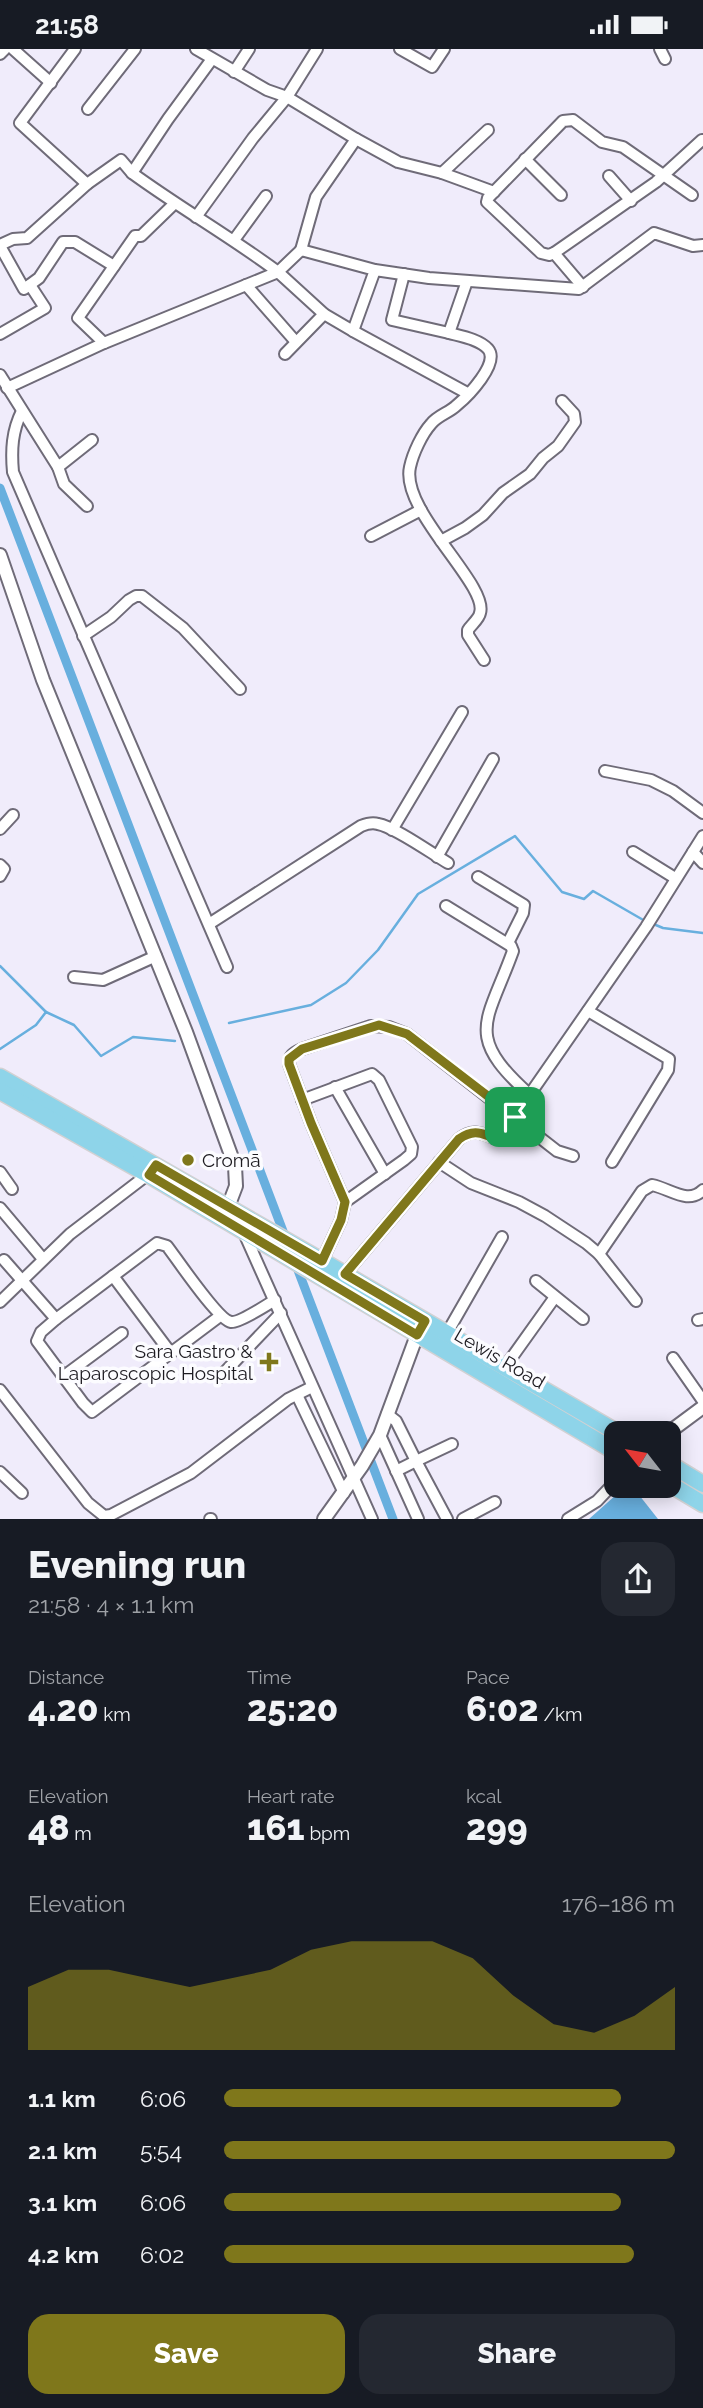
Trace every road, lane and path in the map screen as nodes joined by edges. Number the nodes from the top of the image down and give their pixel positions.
1 (5, 49) edge
2 (13, 49) edge
3 (75, 49) edge
4 (135, 49) edge
5 (195, 49) edge
6 (249, 49) edge
7 (317, 49) edge
8 (400, 49) edge
9 (444, 49) edge
10 (0, 54) edge
11 (212, 59) junction
12 (234, 72) junction
13 (51, 83) junction
14 (287, 97) junction
15 (88, 109) dead end
16 (488, 130) dead end
17 (356, 139) junction
18 (702, 140) edge
19 (525, 159) junction
20 (132, 173) junction
21 (442, 173) junction
22 (665, 174) junction
23 (609, 176) dead end
24 (86, 184) junction
25 (494, 192) junction
26 (561, 195) dead end
27 (692, 195) dead end
28 (266, 196) dead end
29 (631, 201) junction
30 (174, 204) junction
31 (196, 217) junction
32 (234, 240) junction
33 (0, 245) edge
34 (703, 245) edge
35 (302, 250) junction
36 (554, 253) junction
37 (114, 266) junction
38 (375, 269) junction
39 (278, 272) junction
40 (404, 274) junction
41 (467, 281) junction
42 (30, 285) junction
43 (246, 285) junction
44 (583, 287) junction
45 (324, 314) junction
46 (353, 331) junction
47 (449, 333) junction
48 (0, 334) edge
49 (296, 342) junction
50 (104, 343) junction
51 (285, 354) dead end
52 (0, 375) edge
53 (7, 388) junction
54 (467, 393) junction
55 (562, 401) dead end
56 (22, 411) junction
57 (92, 440) dead end
58 (58, 467) junction
59 (87, 506) dead end
60 (421, 510) junction
61 (371, 536) dead end
62 (441, 541) junction
63 (0, 555) edge
64 (83, 636) junction
65 (484, 660) dead end
66 (240, 689) dead end
67 (462, 712) dead end
68 (493, 759) dead end
69 (605, 771) dead end
70 (703, 813) edge
71 (13, 815) dead end
72 (0, 829) edge
73 (392, 830) junction
74 (703, 836) edge
75 (633, 852) dead end
76 (693, 852) junction
77 (437, 857) junction
78 (448, 863) dead end
79 (703, 863) edge
80 (0, 865) edge
81 (0, 876) edge
82 (478, 877) dead end
83 (675, 878) junction
84 (446, 906) dead end
85 (209, 924) junction
86 (508, 943) junction
87 (156, 956) junction
88 (227, 967) dead end
89 (74, 978) dead end
90 (588, 1011) junction
91 (335, 1087) junction
92 (1, 1089) edge
93 (530, 1095) junction
94 (302, 1100) junction
95 (515, 1117) junction
96 (573, 1156) dead end
97 (612, 1162) dead end
98 (439, 1163) junction
99 (152, 1170) junction
100 (0, 1172) edge
101 (385, 1174) junction
102 (12, 1189) dead end
103 (703, 1190) edge
104 (345, 1202) junction
105 (228, 1207) junction
106 (0, 1208) edge
107 (244, 1233) junction
108 (502, 1237) dead end
109 (267, 1238) junction
110 (599, 1254) junction
111 (43, 1259) junction
112 (4, 1260) dead end
113 (314, 1261) junction
114 (345, 1274) junction
115 (113, 1276) junction
116 (22, 1279) junction
117 (536, 1281) dead end
118 (555, 1297) junction
119 (275, 1300) junction
120 (636, 1301) dead end
121 (0, 1302) edge
122 (281, 1314) junction
123 (220, 1316) junction
124 (56, 1319) junction
125 (583, 1319) dead end
126 (421, 1328) junction
127 (122, 1333) dead end
128 (447, 1333) junction
129 (170, 1352) junction
130 (673, 1358) dead end
131 (505, 1367) junction
132 (64, 1376) junction
133 (220, 1377) dead end
134 (312, 1387) junction
135 (0, 1390) edge
136 (297, 1395) junction
137 (703, 1401) edge
138 (703, 1407) edge
139 (387, 1414) junction
140 (681, 1423) edge
141 (604, 1425) edge
142 (377, 1440) junction
143 (604, 1443) edge
144 (452, 1444) dead end
145 (416, 1461) junction
146 (396, 1471) junction
147 (681, 1471) edge
148 (0, 1472) edge
149 (354, 1478) junction
150 (703, 1484) edge
151 (681, 1491) edge
152 (22, 1493) dead end
153 (344, 1493) junction
154 (604, 1493) edge
155 (495, 1502) dead end
156 (703, 1504) edge
157 (324, 1519) edge
158 (372, 1519) edge
159 (418, 1519) edge
160 (447, 1519) edge
161 (463, 1519) edge
162 (568, 1519) edge

1 - 10 street
2 - 13 street
3 - 13 street
4 - 15 street
5 - 11 street
6 - 12 street
7 - 14 street
8 - 9 street
11 - 12 street
11 - 20 street
12 - 14 street
13 - 24 street
14 - 17 street
14 - 31 street
16 - 21 street
17 - 21 street
17 - 35 street
18 - 22 street
19 - 22 street
19 - 25 street
19 - 26 street
20 - 24 street
20 - 30 street
21 - 25 street
22 - 27 street
22 - 29 street
23 - 29 street
24 - 33 street
25 - 36 street
28 - 32 street
29 - 36 street
30 - 31 street
30 - 37 street
31 - 32 street
32 - 39 street
33 - 42 street
34 - 44 street
35 - 38 street
35 - 39 street
36 - 44 street
37 - 42 street
37 - 50 street
38 - 40 street
38 - 46 street
39 - 43 street
39 - 45 street
40 - 41 street
40 - 47 street
41 - 44 street
41 - 47 street
42 - 48 street
43 - 49 street
43 - 50 street
45 - 46 street
45 - 49 street
46 - 54 street
47 - 54 street
49 - 51 street
50 - 53 street
52 - 53 street
53 - 56 street
54 - 60 street
55 - 62 street
56 - 58 street
56 - 64 street
57 - 58 street
58 - 59 street
60 - 61 street
60 - 62 street
62 - 65 street
63 - 87 street
64 - 66 street
64 - 85 street
67 - 73 street
68 - 77 street
69 - 70 street
71 - 72 street
73 - 77 street
73 - 85 street
74 - 76 street
75 - 83 street
76 - 79 street
76 - 83 street
77 - 78 street
80 - 81 street
82 - 86 street
83 - 90 street
84 - 86 street
85 - 88 street
86 - 93 street
87 - 89 street
87 - 105 street
90 - 93 street
90 - 97 street
91 - 94 street
91 - 101 street
91 - 101 street
92 - 99 main road, Lewis Road
93 - 95 street
94 - 95 street
94 - 104 street
95 - 96 street
95 - 98 street
98 - 110 street
98 - 114 street
99 - 105 main road, Lewis Road
99 - 107 main road, Lewis Road
99 - 111 street
100 - 102 street
101 - 104 street
103 - 110 street
104 - 113 street
105 - 109 main road, Lewis Road
106 - 111 street
107 - 109 main road, Lewis Road
107 - 119 street
108 - 128 street
109 - 113 main road, Lewis Road
110 - 120 street
111 - 116 street
112 - 116 street
113 - 114 main road, Lewis Road
113 - 126 main road, Lewis Road
114 - 126 main road, Lewis Road
115 - 123 street
115 - 124 street
115 - 129 street
116 - 121 street
116 - 124 street
117 - 118 street
118 - 125 street
118 - 131 street
119 - 122 street
119 - 123 street
122 - 133 street
122 - 134 street
123 - 129 street
124 - 132 street
126 - 128 main road, Lewis Road
126 - 139 street
126 - 143 main road, Lewis Road
127 - 132 street
128 - 131 main road, Lewis Road
129 - 132 street
130 - 137 street
131 - 141 main road, Lewis Road
134 - 136 street
134 - 149 street
135 - 136 street
136 - 153 street
138 - 140 street
139 - 142 street
139 - 145 street
142 - 146 street
142 - 149 street
144 - 145 street
145 - 146 street
145 - 160 street
146 - 159 street
147 - 150 main road
148 - 152 street
149 - 153 street
149 - 158 street
151 - 156 main road
153 - 157 street
154 - 162 street
155 - 161 street

